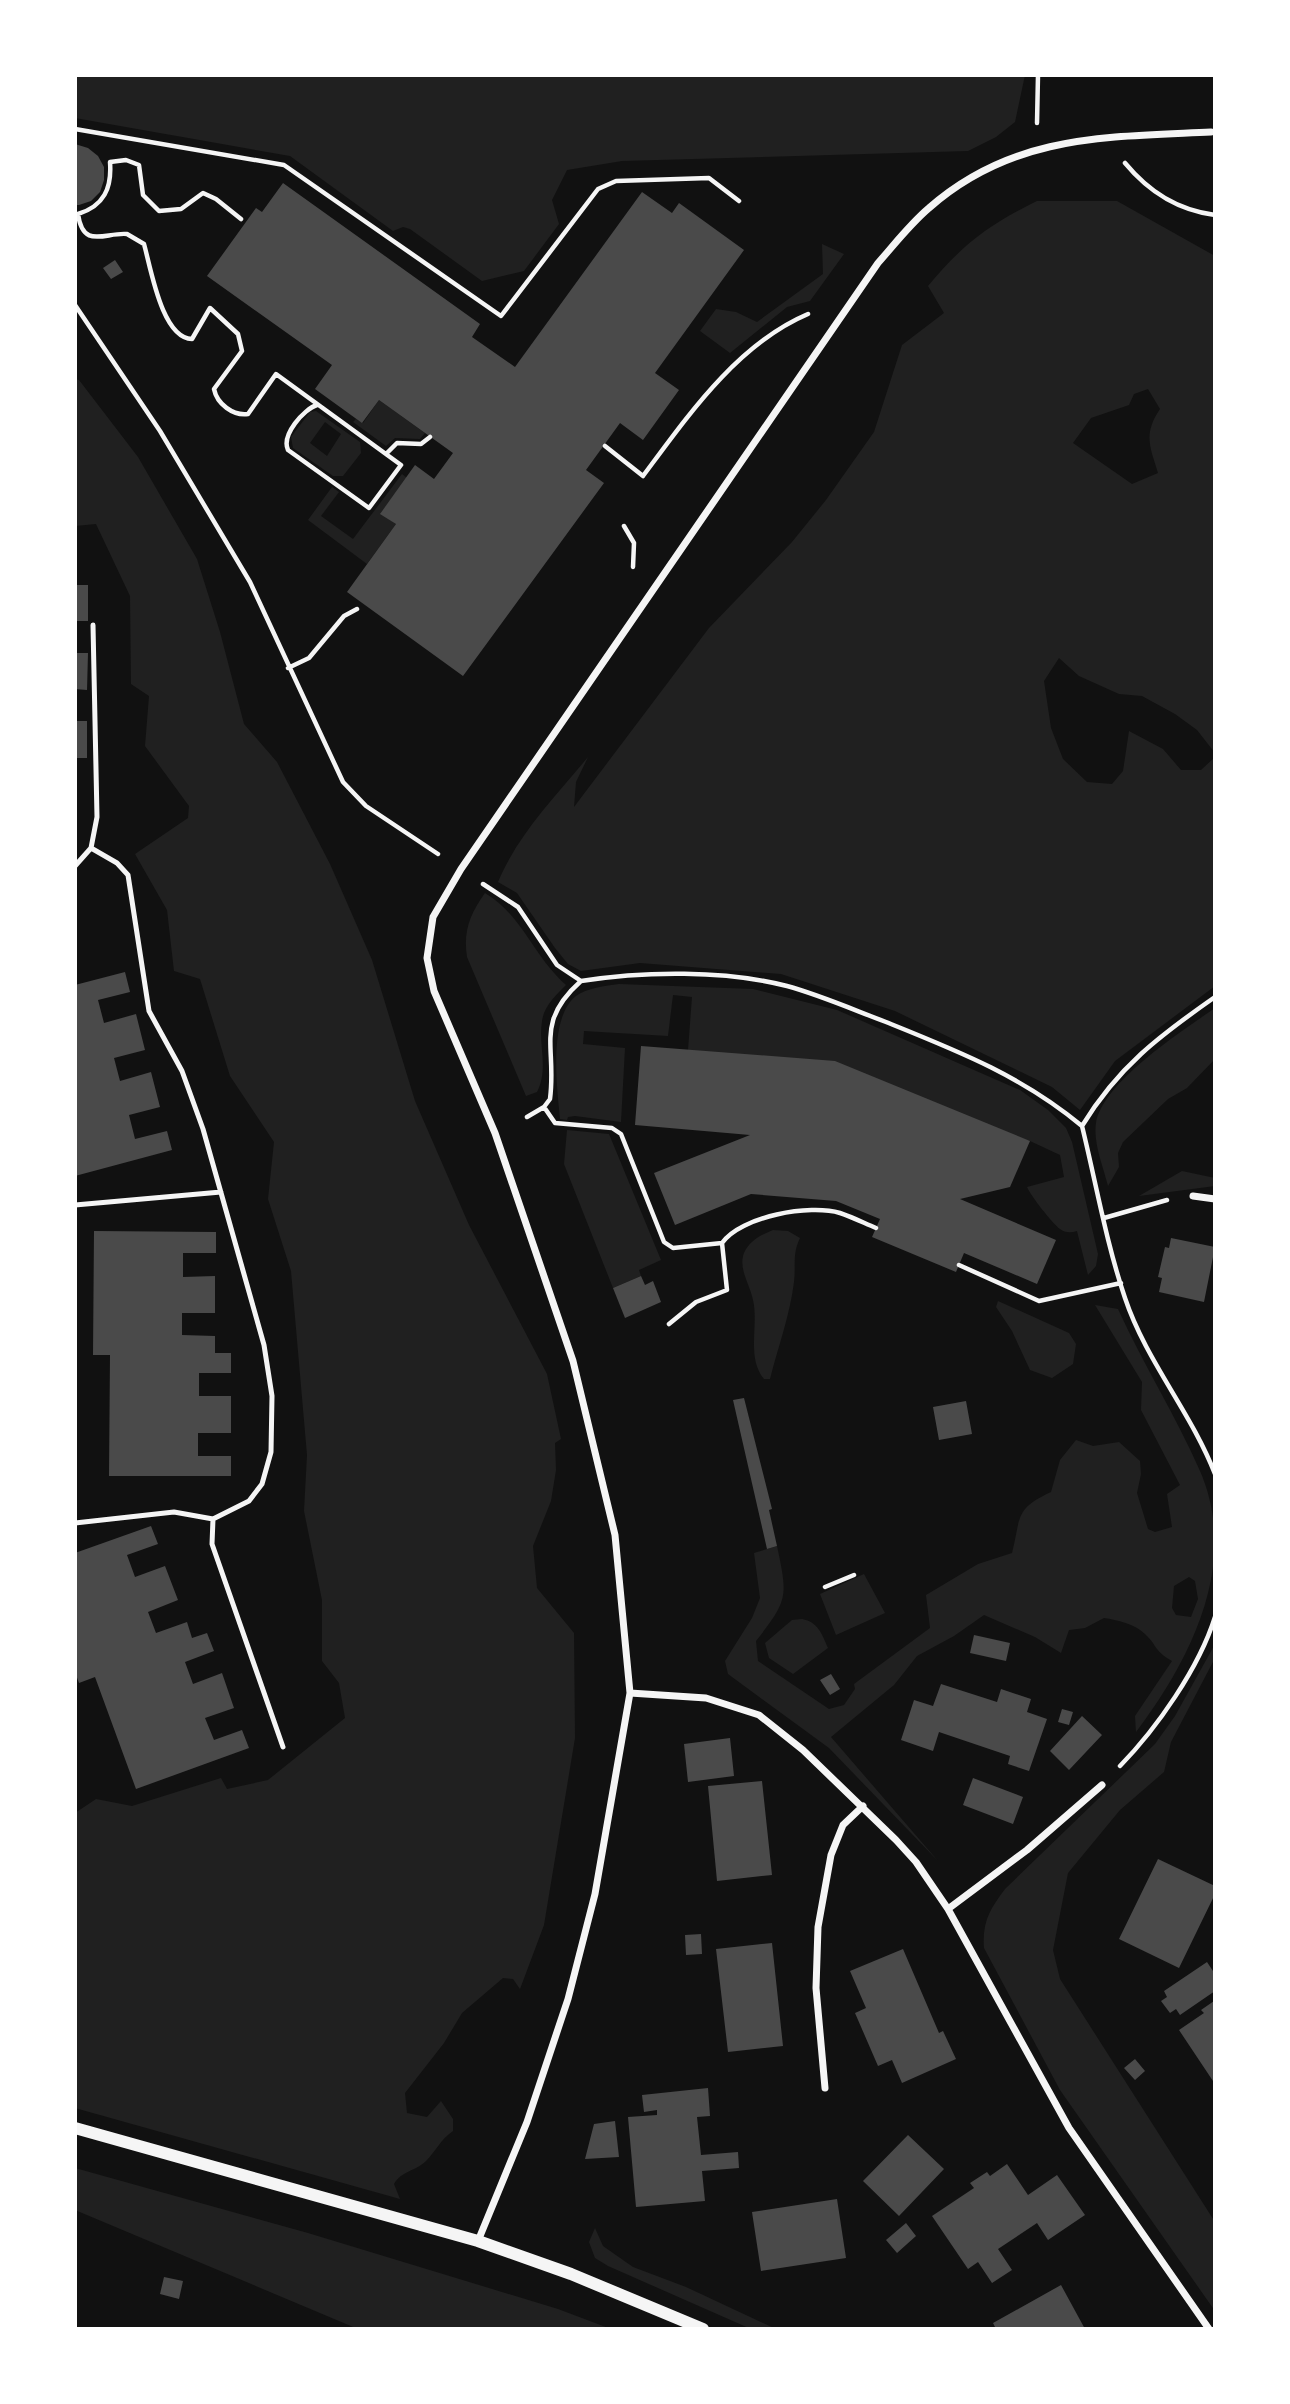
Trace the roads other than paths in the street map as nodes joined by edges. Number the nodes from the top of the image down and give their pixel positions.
1 (1212, 132) dead end
2 (93, 625) dead end
3 (91, 848) junction
4 (75, 866) edge
5 (221, 1192) junction
6 (1193, 1196) road end
7 (1215, 1199) edge
8 (75, 1206) edge
9 (213, 1519) junction
10 (75, 1523) edge
11 (630, 1693) junction
12 (283, 1747) dead end
13 (1101, 1785) road end
14 (863, 1806) junction
15 (948, 1909) junction
16 (825, 2088) dead end
17 (75, 2128) edge
18 (478, 2241) junction
19 (703, 2329) edge
20 (1209, 2329) edge

1 - 11 street
2 - 3 lane
3 - 4 lane
3 - 5 lane
5 - 8 lane
5 - 9 lane
6 - 7 street
9 - 10 lane
9 - 12 lane
11 - 14 street
11 - 18 street
13 - 15 street
14 - 15 street
14 - 16 street
15 - 20 street
17 - 18 street
18 - 19 street

